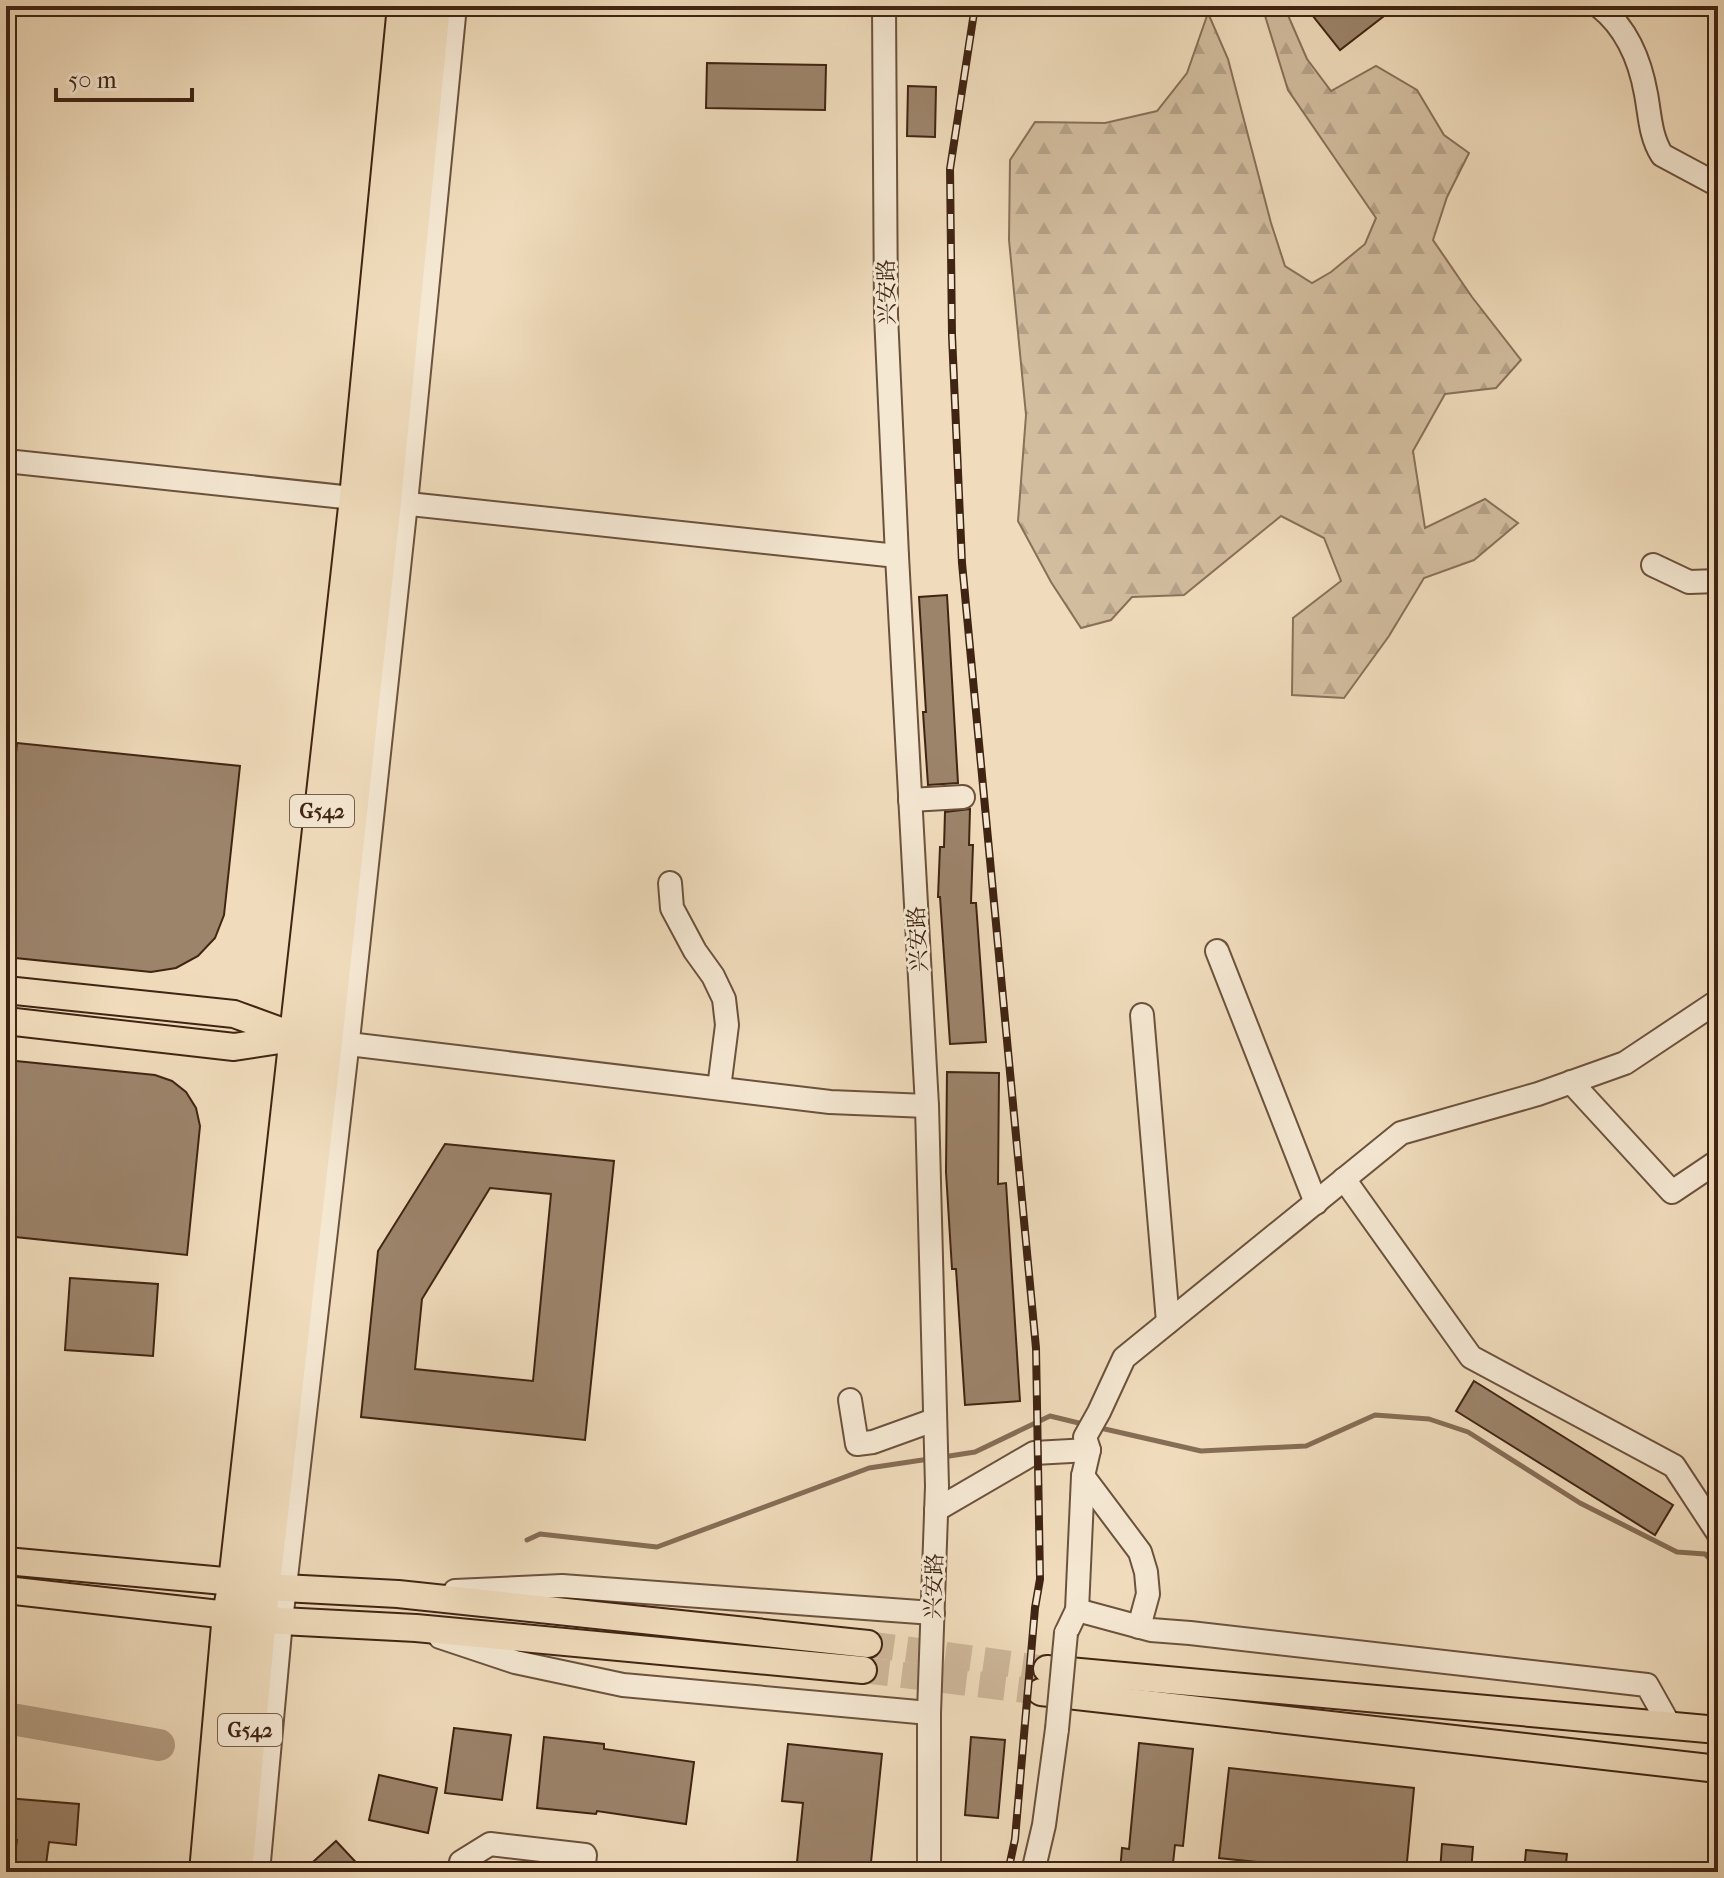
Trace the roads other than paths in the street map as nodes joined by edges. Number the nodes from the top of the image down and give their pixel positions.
1 (404, 6) edge
2 (434, 6) edge
3 (455, 6) edge
4 (884, 6) edge
5 (1599, 6) edge
6 (1718, 185) edge
7 (6, 461) edge
8 (382, 501) junction
9 (897, 556) junction
10 (1653, 565) dead end
11 (1718, 581) edge
12 (963, 797) dead end
13 (910, 800) junction
14 (670, 883) dead end
15 (1217, 951) dead end
16 (6, 990) edge
17 (1718, 1001) edge
18 (1142, 1015) dead end
19 (6, 1021) edge
20 (323, 1041) junction
21 (1571, 1082) junction
22 (719, 1088) junction
23 (927, 1106) junction
24 (1718, 1161) edge
25 (1344, 1179) junction
26 (1316, 1203) junction
27 (1168, 1322) junction
28 (850, 1400) dead end
29 (934, 1425) junction
30 (1090, 1435) junction
31 (1083, 1476) junction
32 (936, 1510) junction
33 (1718, 1533) edge
34 (6, 1561) edge
35 (6, 1590) edge
36 (398, 1594) junction
37 (259, 1602) junction
38 (1077, 1610) junction
39 (933, 1613) junction
40 (1139, 1627) junction
41 (416, 1628) junction
42 (868, 1644) tunnel mouth
43 (863, 1670) tunnel mouth
44 (929, 1713) junction
45 (1670, 1726) junction
46 (1718, 1730) edge
47 (1718, 1769) edge
48 (206, 1872) edge
49 (236, 1872) edge
50 (258, 1872) edge
51 (460, 1872) edge
52 (583, 1872) edge
53 (929, 1872) edge
54 (1033, 1872) edge

1 - 8 highway, G542
2 - 8 highway, G542
3 - 8 street
4 - 9 street, 兴安路
5 - 6 street
7 - 8 street
8 - 9 street
8 - 20 highway, G542
9 - 13 street, 兴安路
10 - 11 street
12 - 13 street
13 - 23 street, 兴安路
14 - 22 street
15 - 26 street
16 - 20 main road
17 - 21 street
18 - 27 street
19 - 20 main road
20 - 22 street
20 - 37 highway, G542
21 - 24 street
21 - 25 street
22 - 23 street
23 - 29 street, 兴安路
25 - 26 street
25 - 33 street
26 - 27 street
27 - 30 street
28 - 29 street
29 - 32 street, 兴安路
30 - 31 street
30 - 32 street
31 - 38 street
31 - 40 street
32 - 39 street, 兴安路
34 - 37 main road
35 - 37 main road
36 - 37 main road
36 - 39 street
36 - 42 main road
37 - 41 main road
37 - 48 highway, G542
37 - 49 highway, G542
37 - 50 street
38 - 40 street
38 - 54 street, bridge
39 - 44 street, 兴安路
40 - 45 street
41 - 43 main road
41 - 44 street
44 - 53 street, 兴安路
45 - 46 main road
45 - 47 main road
51 - 52 street

